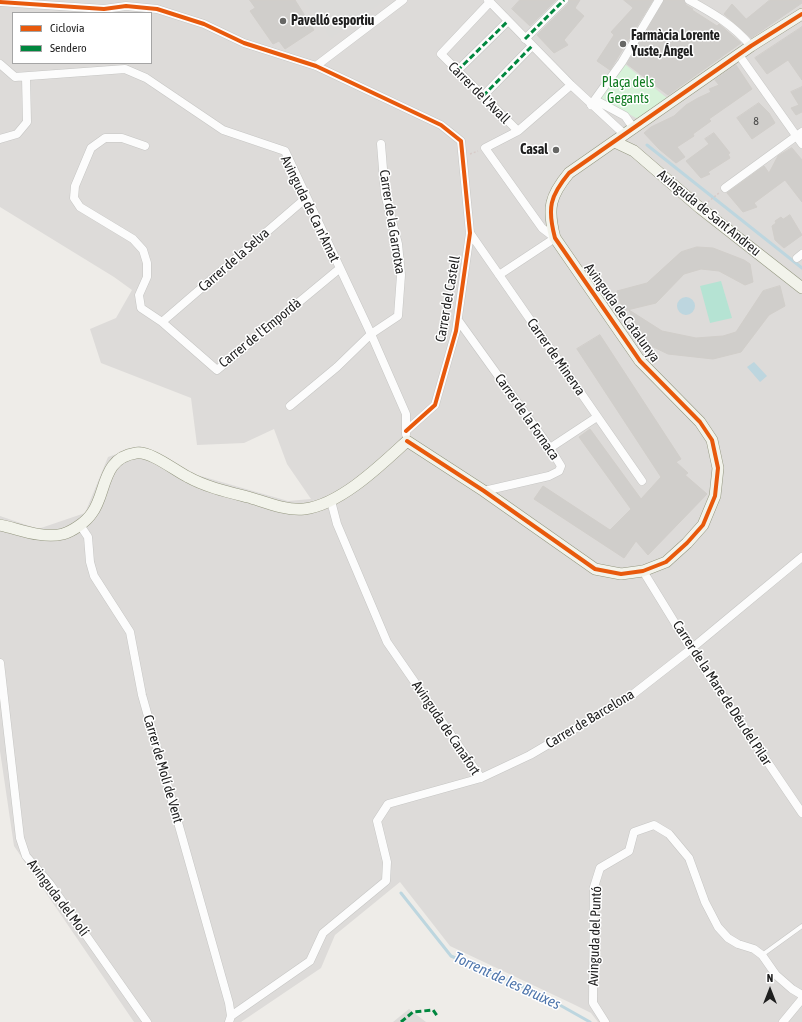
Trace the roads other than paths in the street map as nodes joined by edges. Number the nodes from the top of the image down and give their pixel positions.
1 (119, 0) edge
2 (403, 0) edge
3 (564, 0) edge
4 (659, 0) edge
5 (689, 0) edge
6 (489, 1) edge
7 (0, 2) edge
8 (701, 3) edge
9 (126, 6) junction
10 (802, 14) edge
11 (508, 22) junction
12 (525, 39) junction
13 (532, 46) junction
14 (751, 46) junction
15 (739, 55) junction
16 (0, 64) edge
17 (316, 66) junction
18 (457, 71) junction
19 (26, 76) junction
20 (571, 85) junction
21 (483, 96) junction
22 (591, 105) junction
23 (518, 131) junction
24 (629, 131) junction
25 (799, 134) edge
26 (0, 139) edge
27 (615, 142) junction
28 (381, 144) dead end
29 (802, 144) edge
30 (145, 146) dead end
31 (725, 188) road end
32 (306, 198) junction
33 (470, 233) junction
34 (555, 238) junction
35 (339, 269) junction
36 (499, 275) junction
37 (802, 288) edge
38 (458, 320) junction
39 (162, 322) junction
40 (371, 334) junction
41 (290, 406) dead end
42 (598, 417) junction
43 (406, 436) junction
44 (550, 448) junction
45 (642, 481) dead end
46 (484, 491) junction
47 (331, 501) junction
48 (0, 525) edge
49 (80, 525) junction
50 (802, 557) edge
51 (643, 571) junction
52 (692, 649) junction
53 (0, 663) edge
54 (481, 778) junction
55 (800, 808) edge
56 (802, 926) edge
57 (762, 955) junction
58 (802, 995) edge
59 (802, 999) edge
60 (230, 1019) edge
61 (146, 1022) edge
62 (605, 1022) edge
63 (783, 1022) edge

1 - 9 street
2 - 17 street
3 - 12 street
4 - 22 street
5 - 8 street
6 - 11 street
6 - 18 street, Carrer de l'Avall
7 - 9 street, Carrer del Castell
8 - 14 street
9 - 17 street, Carrer del Castell
10 - 14 street, Avinguda de Catalunya
11 - 12 street
11 - 18 street
12 - 13 street
13 - 20 street
13 - 21 street
14 - 15 street, Avinguda de Catalunya
15 - 24 street, Avinguda de Catalunya
15 - 25 street
16 - 19 street, Avinguda de Ca n'Amat
17 - 33 street, Carrer del Castell
18 - 21 street, Carrer de l'Avall
19 - 26 street
19 - 32 street, Avinguda de Ca n'Amat
20 - 22 street
20 - 23 street
21 - 23 street, Carrer de l'Avall
22 - 24 street
22 - 24 street
23 - 34 street
24 - 27 street, Avinguda de Catalunya
25 - 29 street
25 - 31 street
27 - 34 street, Avinguda de Catalunya
27 - 37 street, Avinguda de Sant Andreu
28 - 40 street, Carrer de la Garrotxa
30 - 39 street, Carrer de l'Empordà
32 - 35 street, Avinguda de Ca n'Amat
32 - 39 street, Carrer de la Selva
33 - 36 street, Carrer de Minerva
33 - 38 street, Carrer del Castell
34 - 36 street
34 - 51 street, Avinguda de Catalunya
35 - 39 street, Carrer de l'Empordà
35 - 40 street, Avinguda de Ca n'Amat
36 - 42 street, Carrer de Minerva
38 - 43 street, Carrer del Castell
38 - 44 street, Carrer de la Fornaca
40 - 41 street
40 - 43 street, Avinguda de Ca n'Amat
42 - 44 street
42 - 45 street, Carrer de Minerva
43 - 46 street, Avinguda de Catalunya
43 - 47 street
44 - 46 street, Carrer de la Fornaca
46 - 51 street, Avinguda de Catalunya
47 - 49 street
47 - 54 street, Avinguda de Canafort
48 - 49 street
49 - 60 street, Carrer de Molí de Vent
50 - 52 street, Carrer de Barcelona
51 - 52 street, Carrer de la Mare de Déu del Pilar
52 - 54 street, Carrer de Barcelona
52 - 55 street, Carrer de la Mare de Déu del Pilar
53 - 61 street, Avinguda del Molí
54 - 60 street, Avinguda de Canafort
56 - 57 lane
57 - 58 street, Avinguda del Puntó
57 - 62 street, Avinguda del Puntó
59 - 63 street

